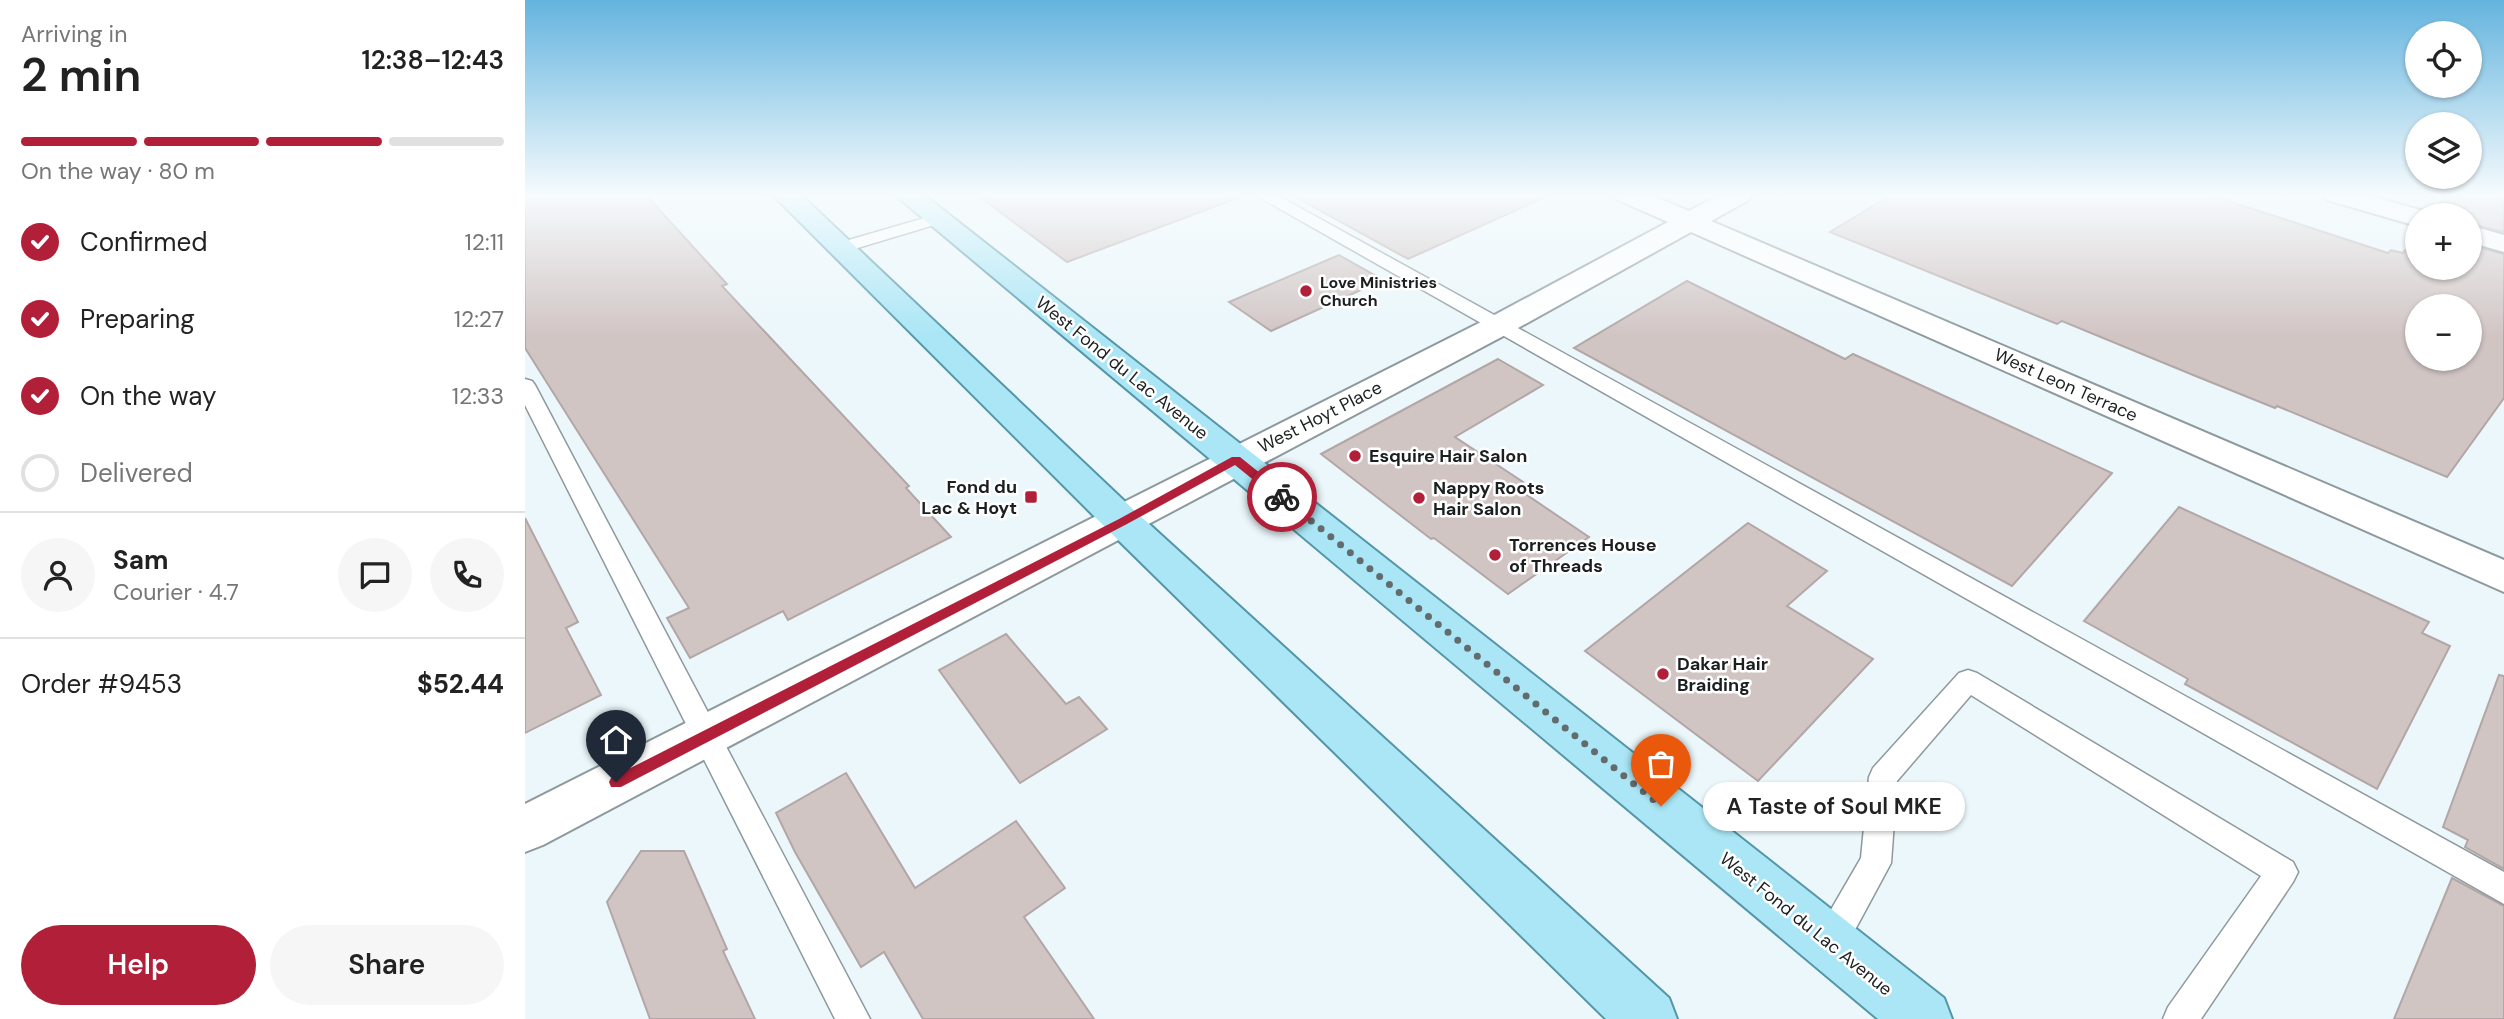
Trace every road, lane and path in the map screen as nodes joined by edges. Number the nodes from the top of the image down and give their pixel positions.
1 (834, 242) edge
2 (853, 242) edge
3 (966, 242) edge
4 (1348, 242) edge
5 (1652, 242) edge
6 (1736, 242) edge
7 (841, 248) junction
8 (1498, 326) junction
9 (525, 385) edge
10 (1236, 460) junction
11 (1123, 522) junction
12 (2504, 577) edge
13 (707, 736) junction
14 (525, 829) edge
15 (2504, 889) edge
16 (1830, 943) junction
17 (1907, 1014) edge
18 (853, 1019) edge
19 (1648, 1019) edge
20 (2180, 1019) edge

1 - 7 main road
2 - 7 lane
3 - 10 main road, West Fond du Lac Avenue
4 - 8 lane
5 - 8 street, West Hoyt Place
6 - 12 street, West Leon Terrace
7 - 11 main road
8 - 10 street, West Hoyt Place
8 - 15 lane
9 - 13 lane
10 - 11 street, West Hoyt Place
10 - 16 main road, West Fond du Lac Avenue
11 - 13 street, West Hoyt Place
11 - 19 main road
13 - 14 street, West Hoyt Place
13 - 18 lane
16 - 17 main road, West Fond du Lac Avenue
16 - 20 lane

